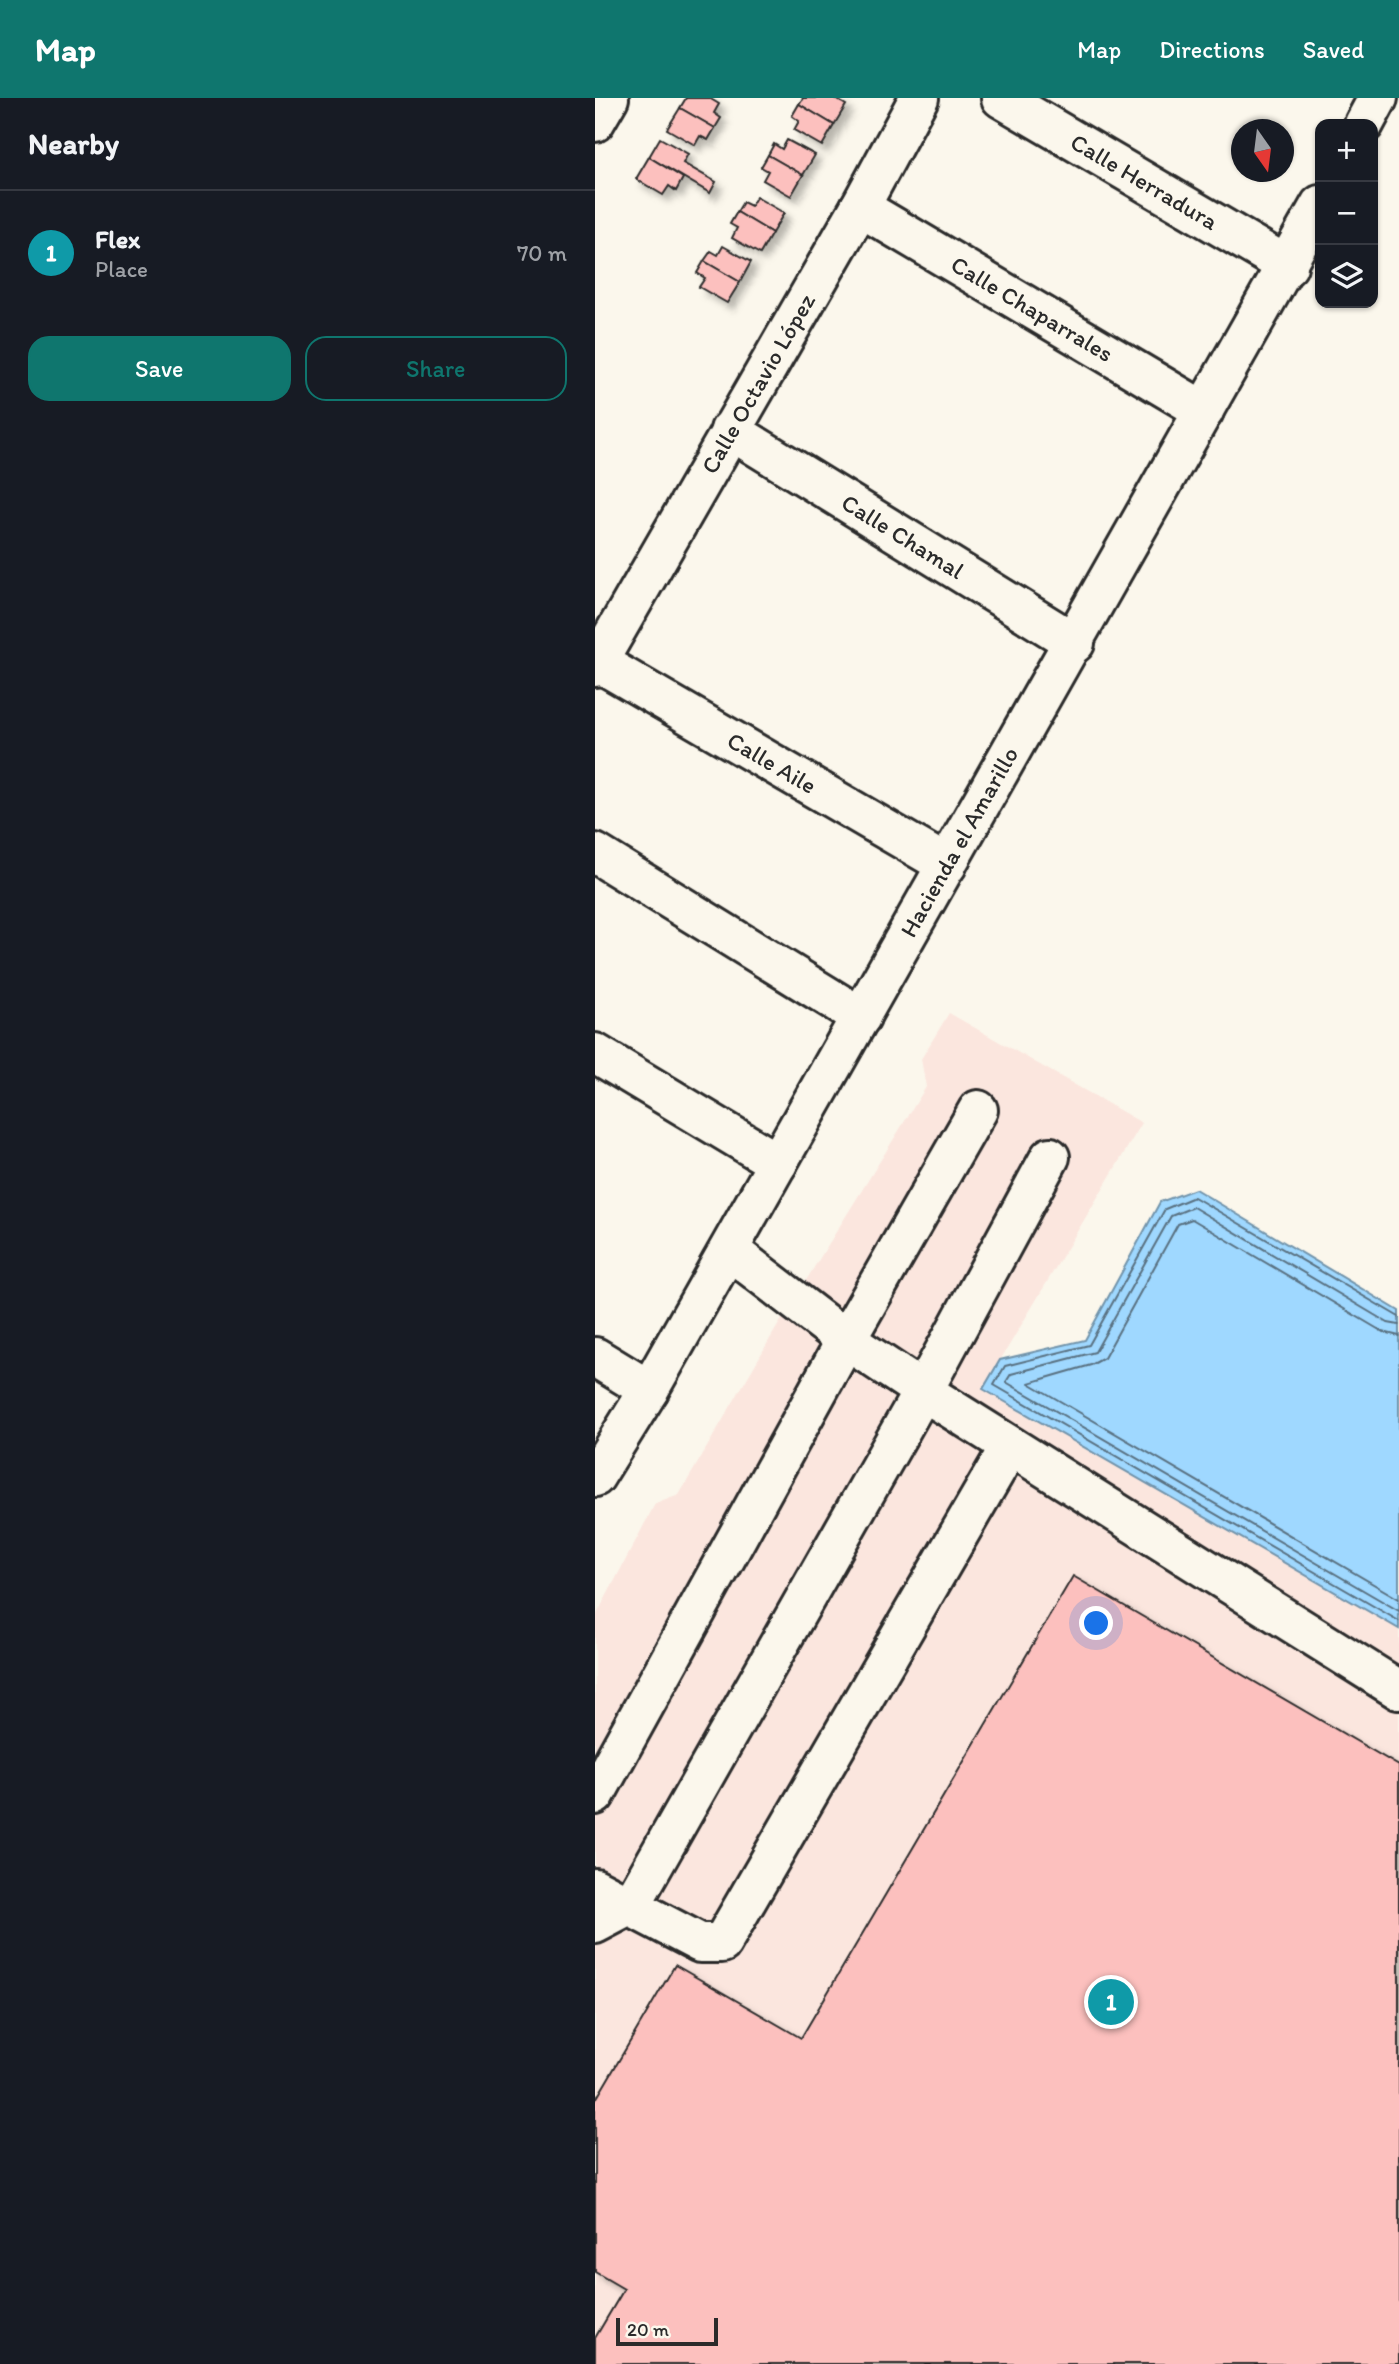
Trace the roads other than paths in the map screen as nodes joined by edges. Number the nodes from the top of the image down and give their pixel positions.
1 (609, 98) edge
2 (919, 98) edge
3 (1000, 98) edge
4 (1378, 98) edge
5 (1367, 119) edge
6 (595, 122) edge
7 (860, 207) junction
8 (1315, 214) edge
9 (1287, 266) junction
10 (1204, 411) junction
11 (730, 430) junction
12 (1075, 642) junction
13 (597, 664) edge
14 (595, 853) edge
15 (947, 864) junction
16 (861, 1017) junction
17 (595, 1053) edge
18 (978, 1110) dead end
19 (1050, 1157) dead end
20 (778, 1163) junction
21 (729, 1250) junction
22 (846, 1340) junction
23 (595, 1357) edge
24 (649, 1390) junction
25 (923, 1391) junction
26 (1010, 1446) junction
27 (595, 1476) edge
28 (1399, 1690) edge
29 (595, 1795) edge
30 (595, 1888) edge
31 (631, 1905) junction
32 (595, 1924) edge

1 - 6 street
2 - 7 street, Calle Octavio López
3 - 9 street, Calle Herradura
4 - 5 street
7 - 10 street, Calle Chaparrales
7 - 11 street, Calle Octavio López
8 - 9 street, Hacienda el Amarillo
9 - 10 street, Hacienda el Amarillo
10 - 12 street, Hacienda el Amarillo
11 - 12 street, Calle Chamal
11 - 13 street, Calle Octavio López
12 - 15 street, Hacienda el Amarillo
13 - 15 street, Calle Aile
14 - 16 street
15 - 16 street, Hacienda el Amarillo
16 - 20 street, Hacienda el Amarillo
17 - 20 street
18 - 22 street
19 - 25 street
20 - 21 street, Hacienda el Amarillo
21 - 22 street
21 - 24 street, Hacienda el Amarillo
22 - 25 street
22 - 29 street
23 - 24 street
24 - 27 street, Hacienda el Amarillo
25 - 26 street
25 - 31 street
26 - 28 street
26 - 31 street
30 - 31 street
31 - 32 street

